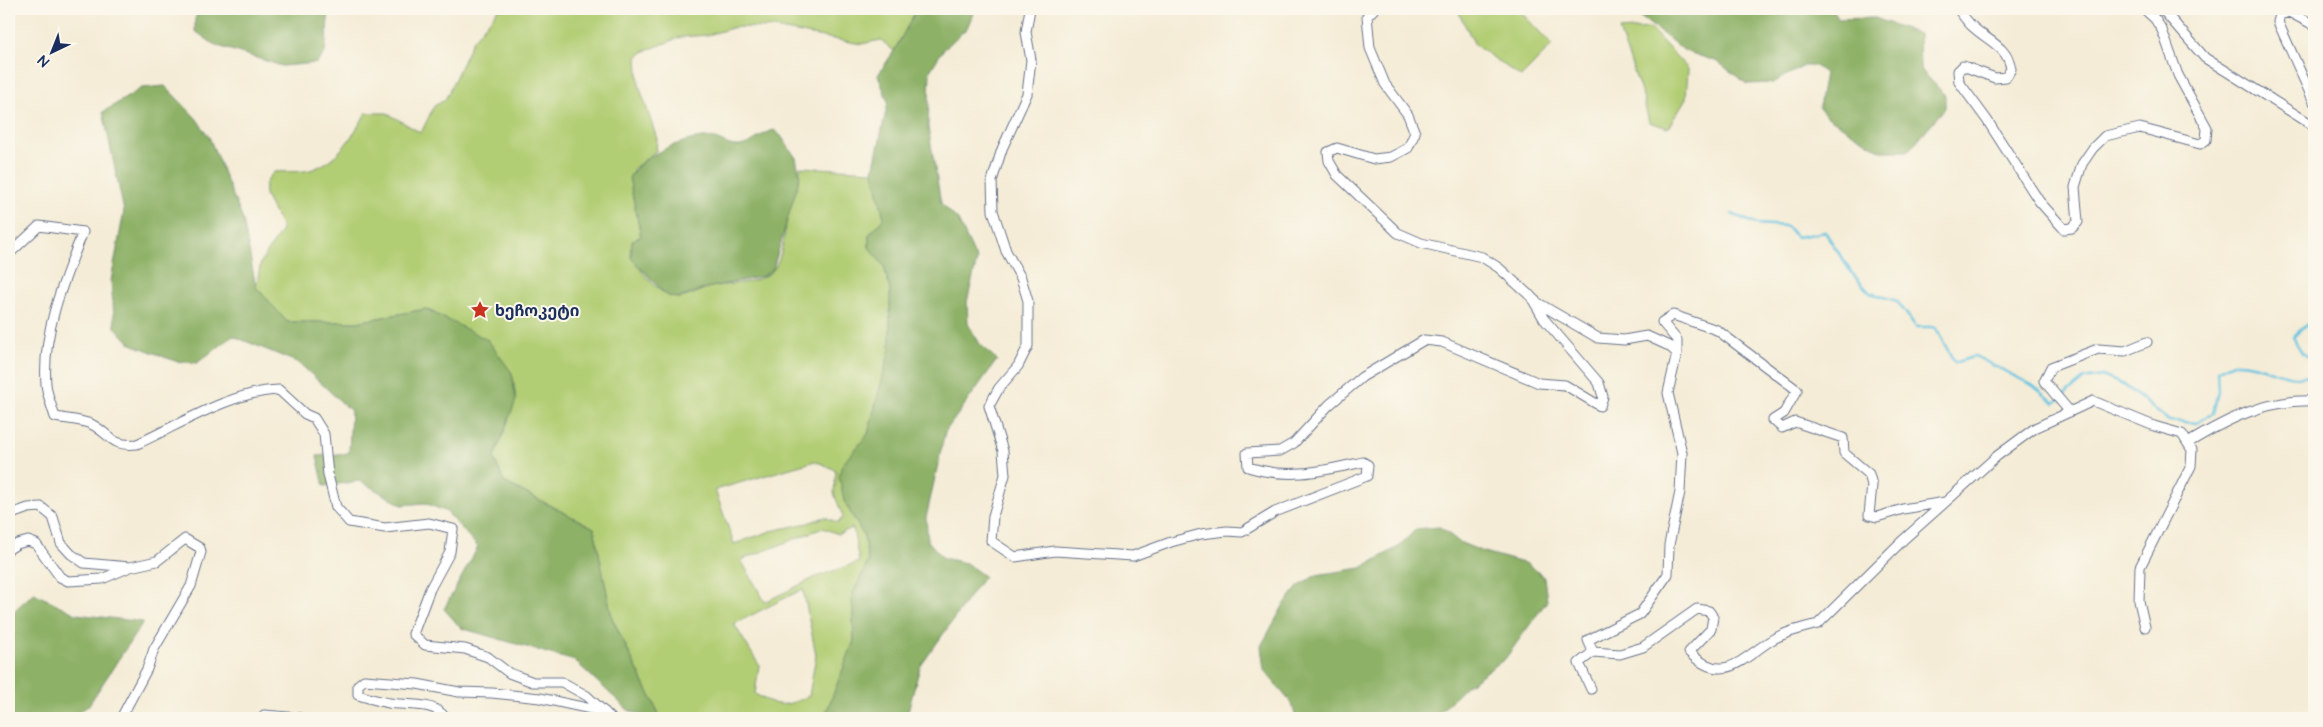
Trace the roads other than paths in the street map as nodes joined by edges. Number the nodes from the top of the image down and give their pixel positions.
1 (1030, 9) edge
2 (1374, 9) edge
3 (1958, 9) edge
4 (2144, 9) edge
5 (2162, 9) edge
6 (2314, 25) edge
7 (2314, 102) edge
8 (2314, 126) edge
9 (9, 254) edge
10 (1530, 295) junction
11 (2147, 342) dead end
12 (1677, 353) junction
13 (2314, 401) edge
14 (2070, 412) junction
15 (2188, 444) junction
16 (1946, 502) junction
17 (9, 515) edge
18 (9, 549) edge
19 (130, 567) junction
20 (2144, 627) dead end
21 (1593, 652) junction
22 (1591, 689) dead end
23 (609, 715) edge
24 (121, 718) edge
25 (262, 718) edge
26 (300, 718) edge
27 (444, 718) edge

1 - 10 street
2 - 10 street
3 - 4 street
5 - 8 street
6 - 7 street
9 - 23 street
10 - 12 street
11 - 14 street
12 - 16 street
12 - 21 street
13 - 15 street
14 - 15 street
14 - 16 street
15 - 20 street
16 - 21 street
17 - 19 street
18 - 19 street
19 - 24 street
21 - 22 street
23 - 27 street
25 - 26 street

